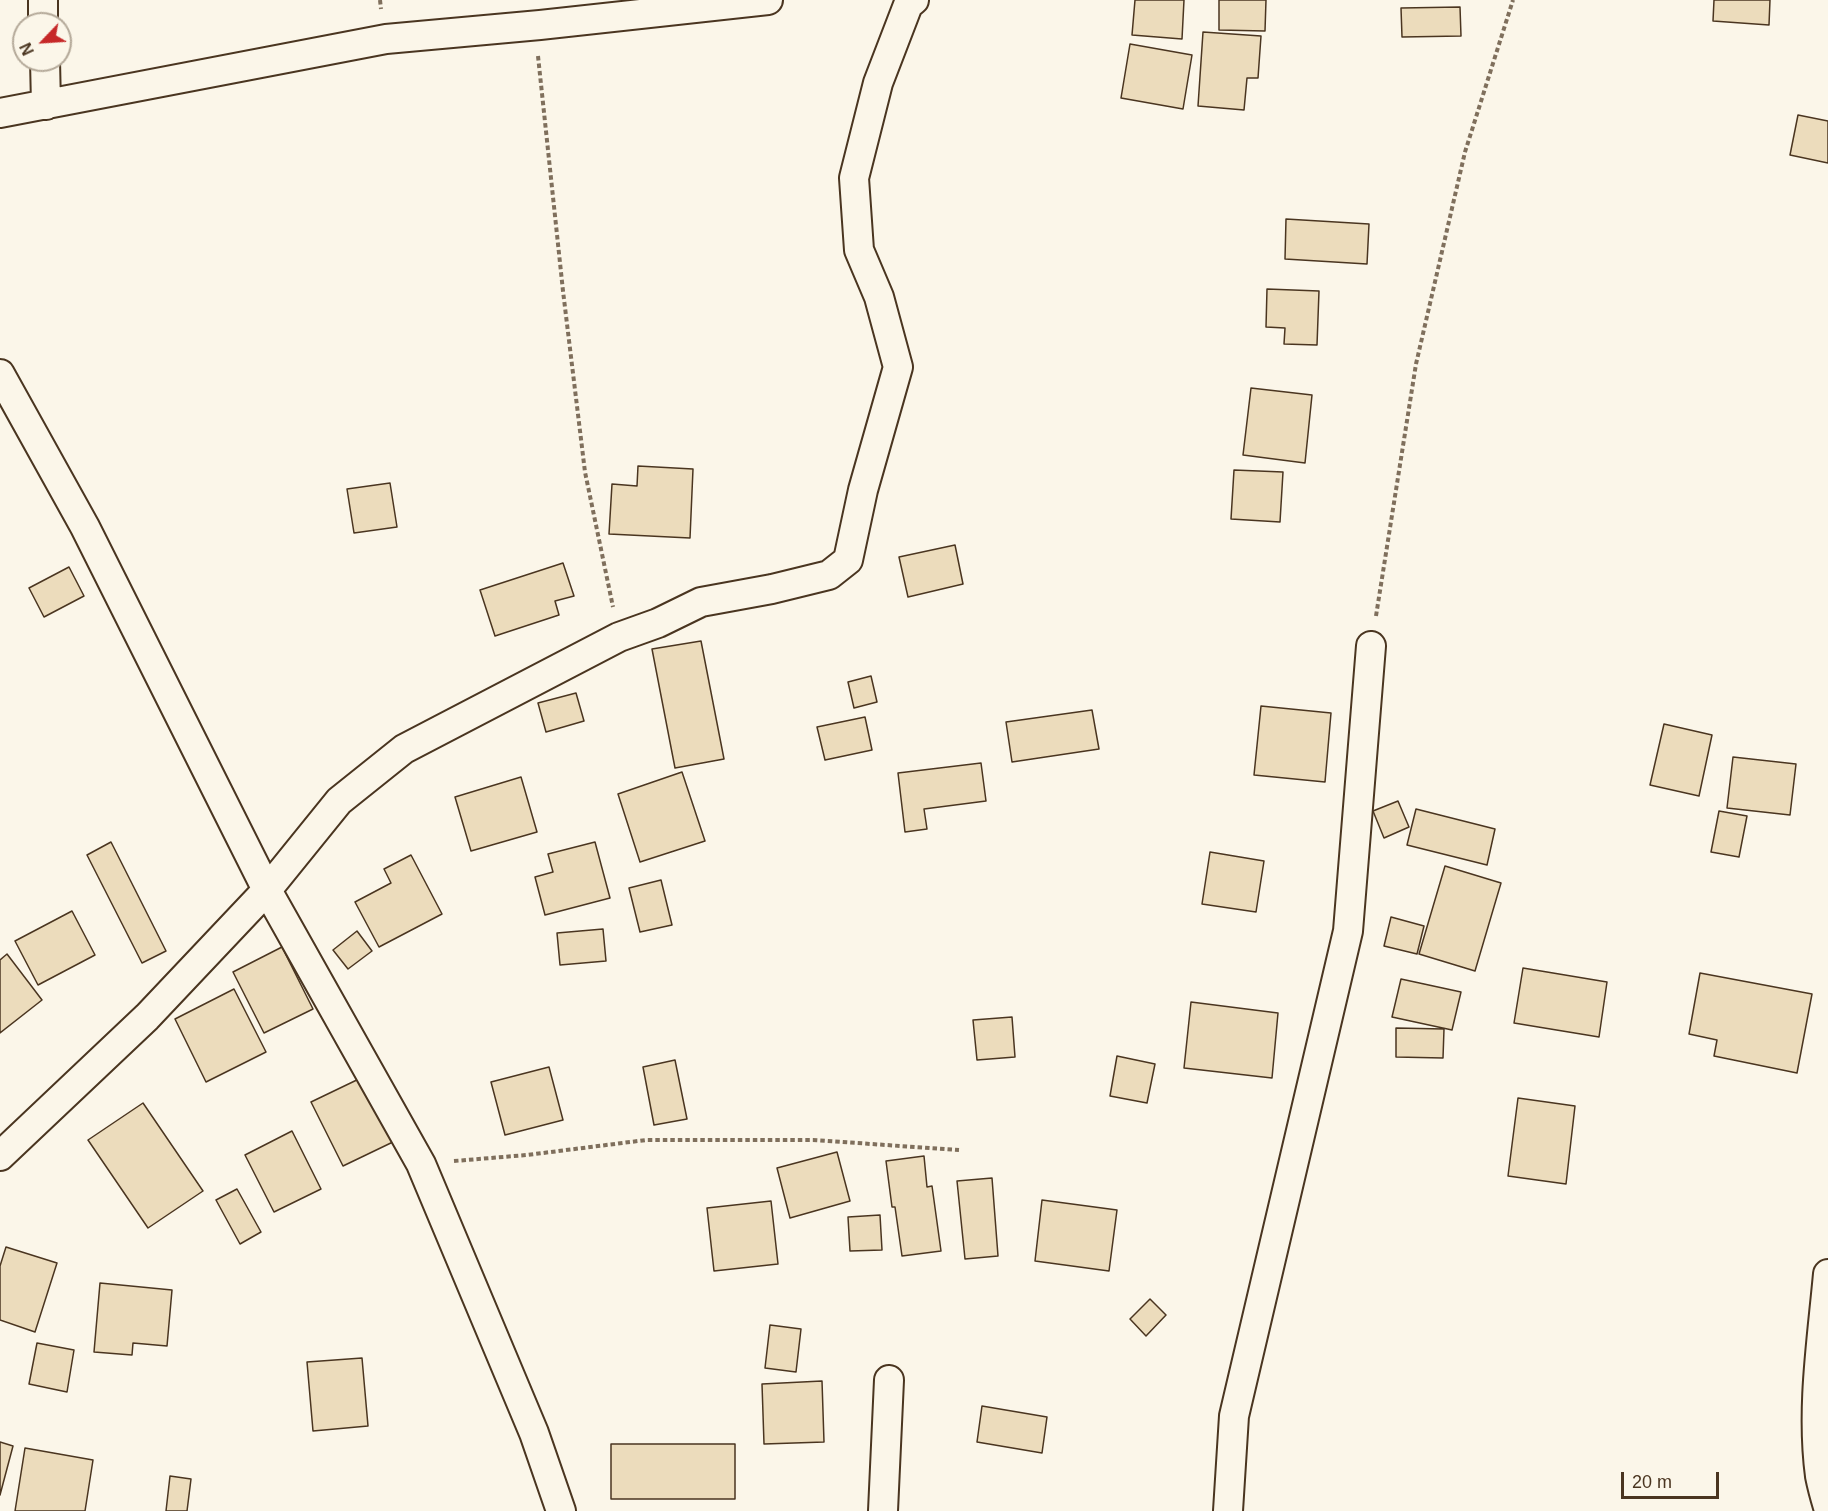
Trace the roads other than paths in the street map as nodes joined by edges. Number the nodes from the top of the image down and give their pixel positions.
1 (768, 0) edge
2 (914, 0) edge
3 (45, 72) edge
4 (46, 105) junction
5 (0, 113) edge
6 (0, 374) edge
7 (1371, 646) road end
8 (267, 890) junction
9 (0, 1156) edge
10 (1828, 1274) edge
11 (889, 1380) dead end
12 (1828, 1507) edge
13 (561, 1511) edge
14 (883, 1511) edge
15 (1228, 1511) edge

1 - 4 street
2 - 8 street
3 - 4 street
4 - 5 street
6 - 8 street
7 - 15 street
8 - 9 street
8 - 13 street
10 - 12 street
11 - 14 street

